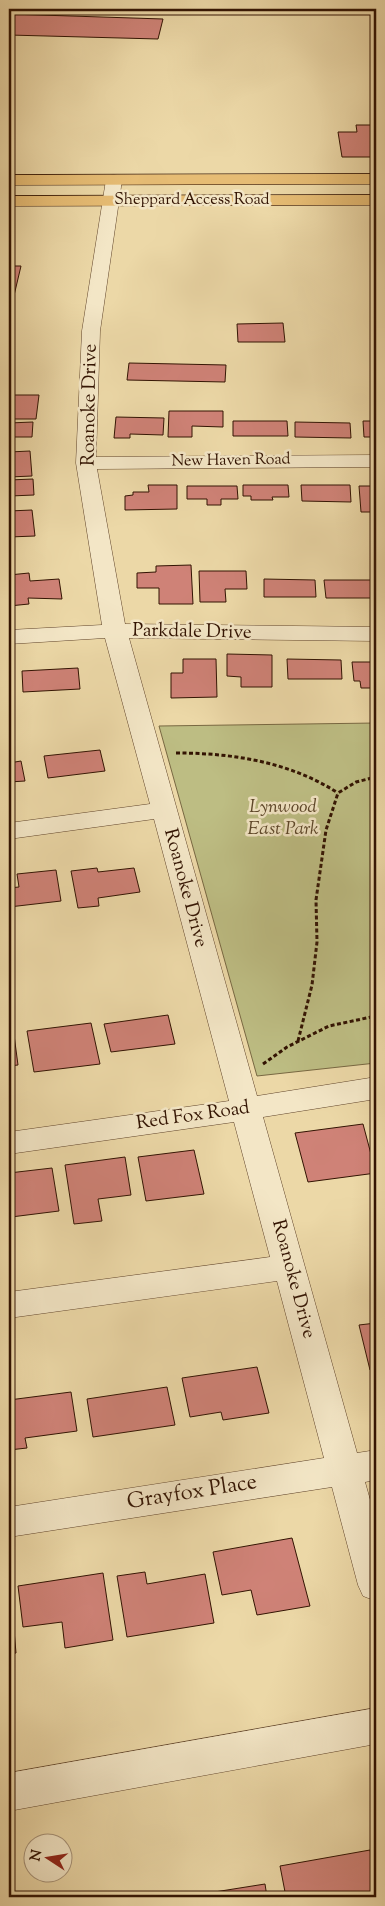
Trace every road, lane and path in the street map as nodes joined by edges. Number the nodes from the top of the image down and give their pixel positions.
1 (9, 180) edge
2 (376, 180) edge
3 (113, 190) junction
4 (376, 200) edge
5 (9, 201) edge
6 (376, 461) edge
7 (86, 463) junction
8 (115, 631) junction
9 (376, 634) edge
10 (9, 637) edge
11 (149, 754) junction
12 (376, 777) edge
13 (338, 793) junction
14 (164, 810) junction
15 (9, 831) edge
16 (376, 1016) edge
17 (298, 1042) junction
18 (376, 1088) edge
19 (242, 1095) junction
20 (9, 1143) edge
21 (289, 1267) junction
22 (9, 1304) edge
23 (361, 1467) edge
24 (9, 1522) edge
25 (376, 1585) edge
26 (376, 1726) edge
27 (9, 1792) edge

1 - 3 main road, Sheppard Access Road
2 - 3 main road, Sheppard Access Road
3 - 4 main road, Sheppard Access Road
3 - 5 main road, Sheppard Access Road
3 - 7 street, Roanoke Drive
6 - 7 street, New Haven Road
7 - 8 street, Roanoke Drive
8 - 9 street, Parkdale Drive
8 - 10 street, Parkdale Drive
8 - 11 street, Roanoke Drive
11 - 13 path
11 - 14 street, Roanoke Drive
12 - 13 path
13 - 17 path
14 - 15 street
14 - 19 street, Roanoke Drive
16 - 17 path
17 - 19 path
18 - 19 street, Red Fox Road
19 - 20 street, Red Fox Road
19 - 21 street, Roanoke Drive
21 - 22 street
21 - 23 street, Roanoke Drive
23 - 24 street, Grayfox Place
23 - 25 street, Roanoke Drive
26 - 27 street

